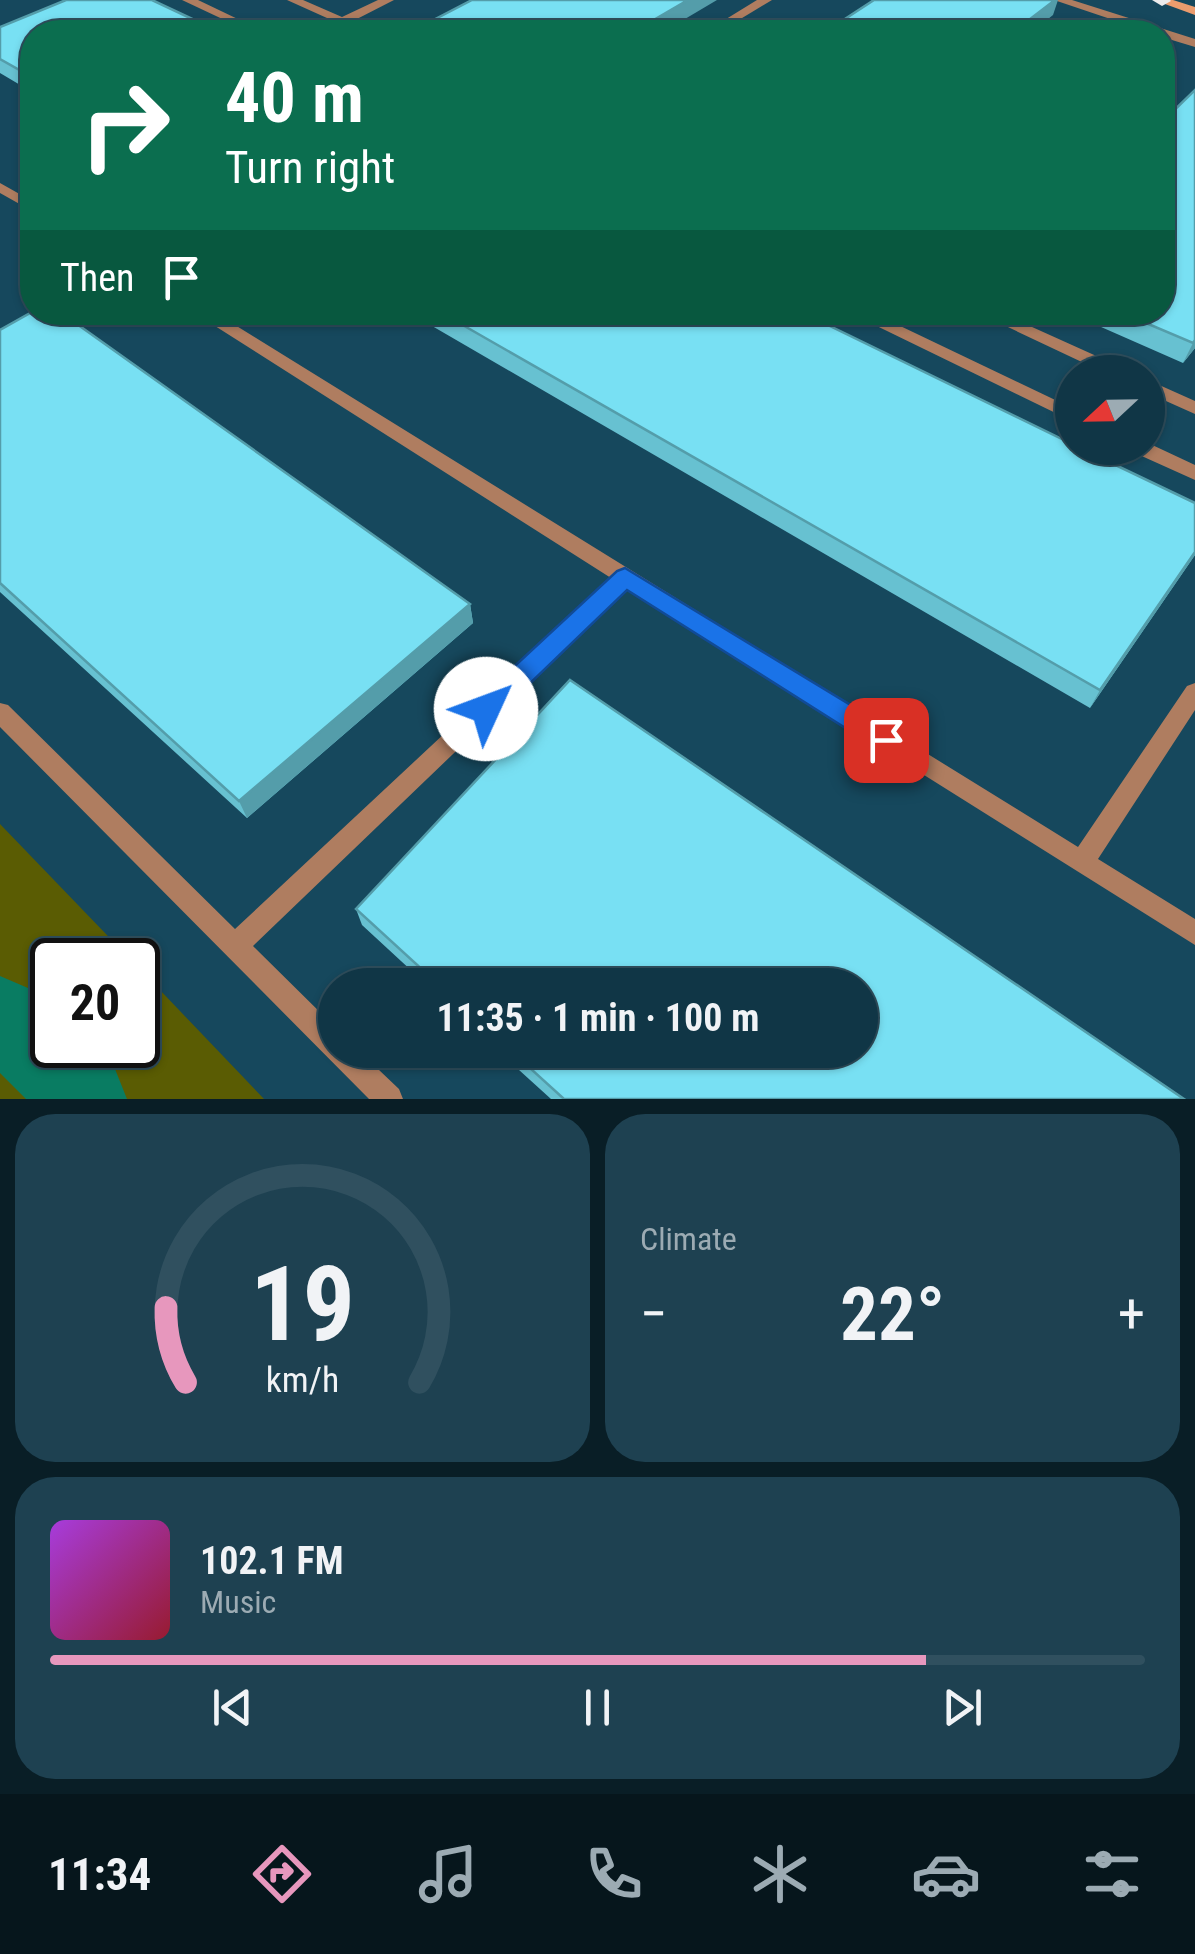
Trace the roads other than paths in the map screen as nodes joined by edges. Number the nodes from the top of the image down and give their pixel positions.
1 (188, 0) edge
2 (293, 0) edge
3 (388, 0) edge
4 (766, 0) edge
5 (1060, 0) edge
6 (1161, 0) edge
7 (1195, 11) edge
8 (232, 20) edge
9 (340, 20) edge
10 (344, 20) edge
11 (732, 20) edge
12 (1123, 20) edge
13 (222, 325) edge
14 (883, 325) edge
15 (1013, 325) edge
16 (1079, 355) edge
17 (1165, 394) edge
18 (1055, 407) edge
19 (1195, 408) edge
20 (1165, 459) edge
21 (1195, 473) edge
22 (625, 577) junction
23 (1195, 692) edge
24 (0, 712) edge
25 (1082, 862) junction
26 (1195, 933) edge
27 (235, 946) junction
28 (318, 1029) edge
29 (357, 1068) edge
30 (388, 1099) edge

1 - 8 lane
2 - 9 lane
3 - 10 lane
4 - 11 lane
5 - 12 lane
6 - 7 main road
13 - 22 lane
14 - 18 lane
15 - 16 lane
17 - 19 lane
20 - 21 lane
22 - 25 lane
22 - 27 lane
23 - 25 lane
24 - 27 lane
25 - 26 lane
27 - 28 lane
29 - 30 lane

